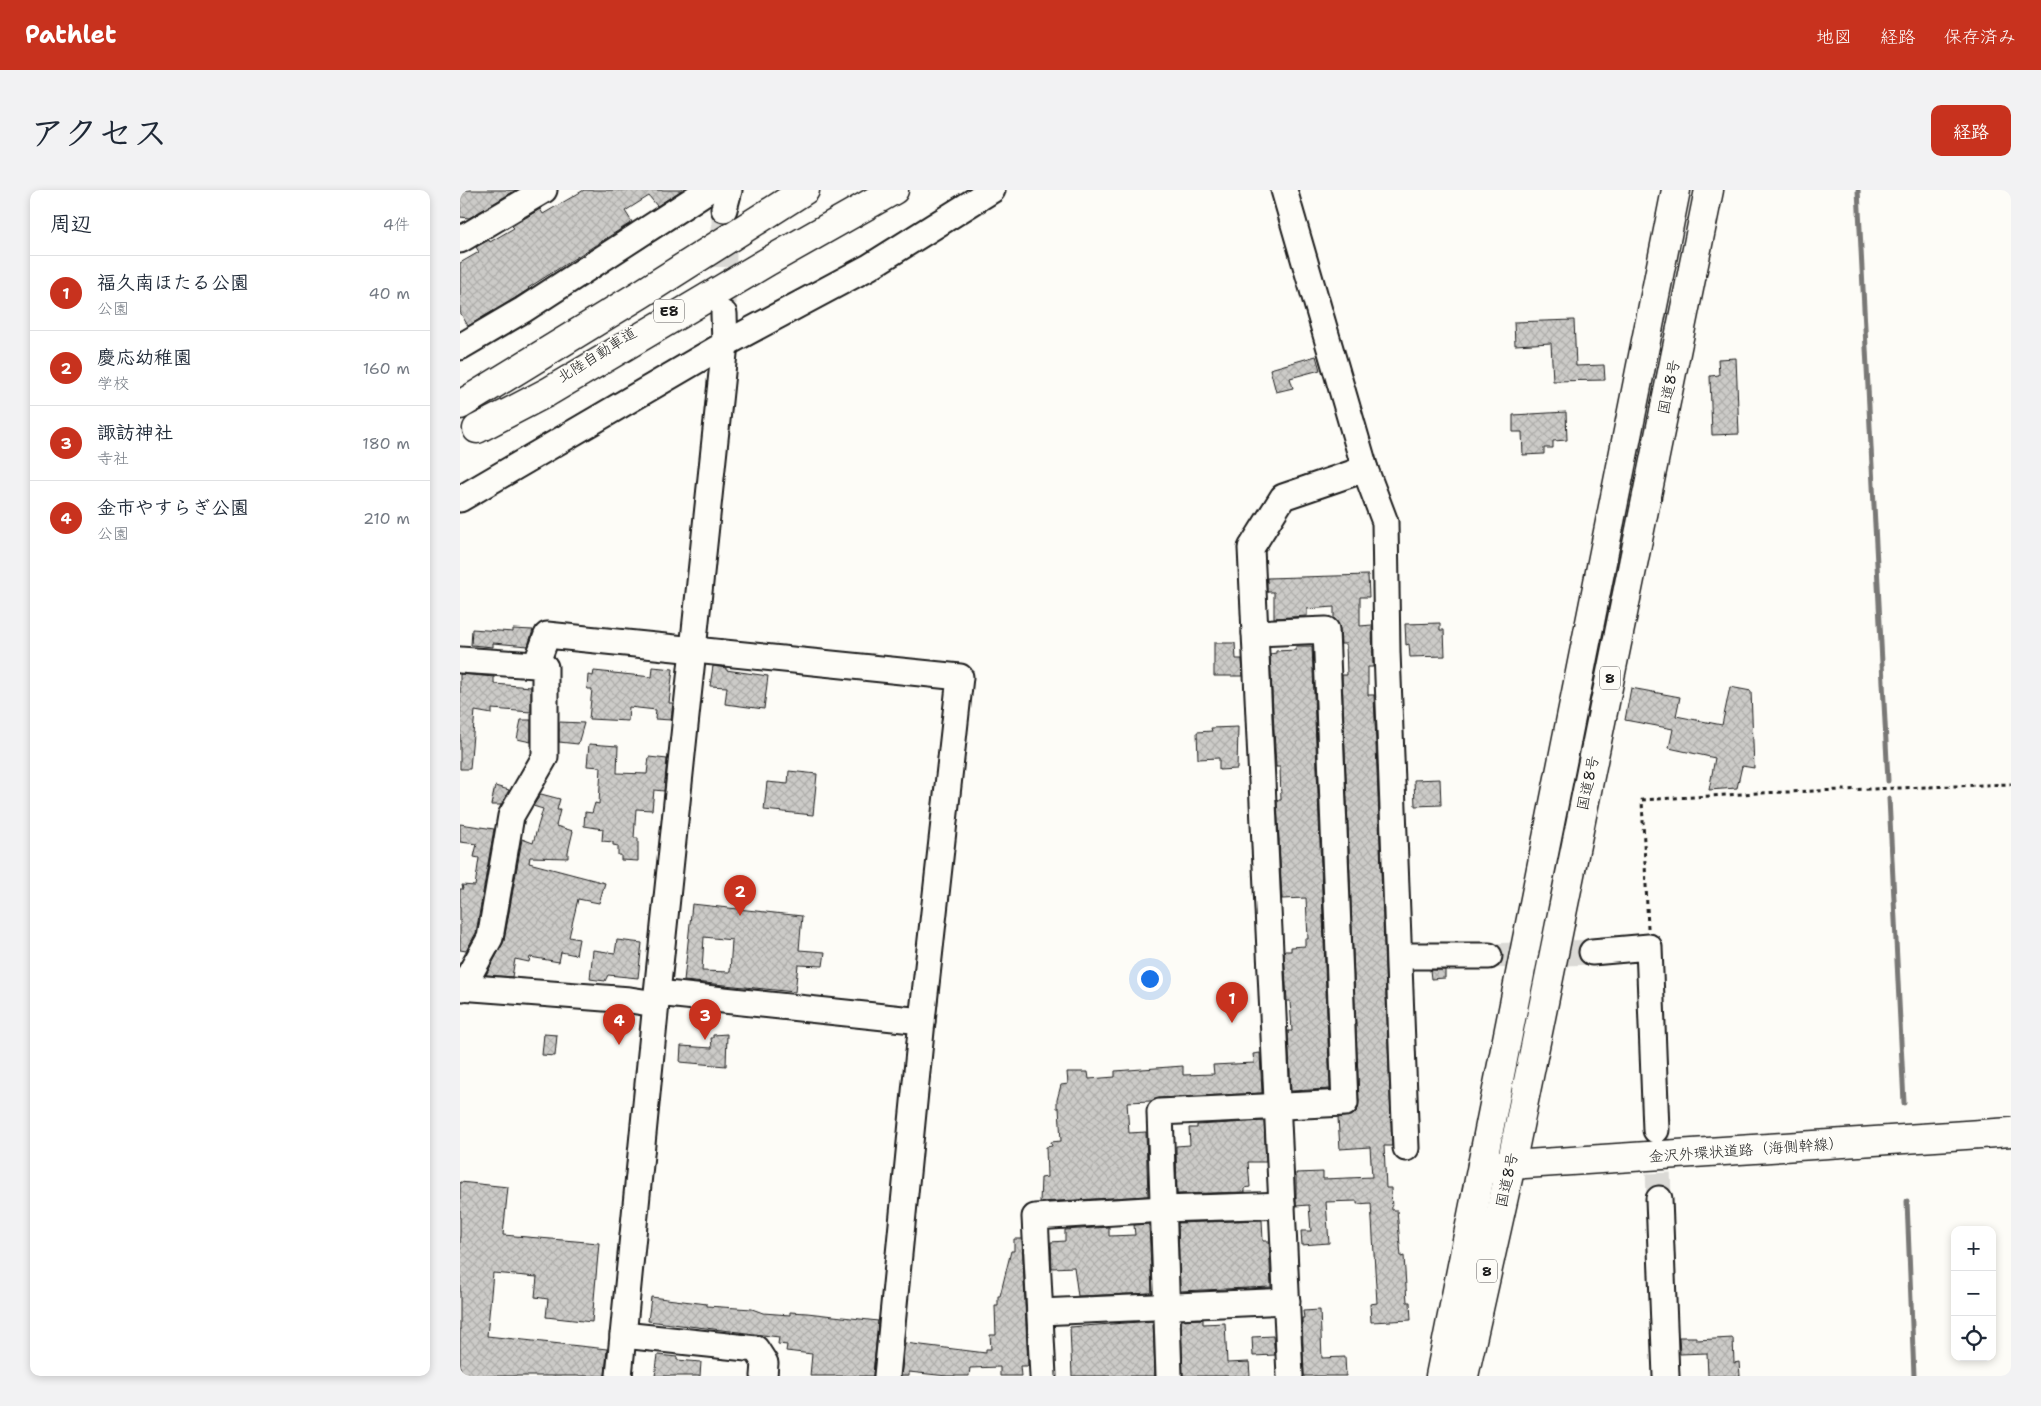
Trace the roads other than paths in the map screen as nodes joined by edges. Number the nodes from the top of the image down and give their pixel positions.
1 (544, 190) edge
2 (708, 190) edge
3 (785, 190) edge
4 (805, 190) edge
5 (860, 190) edge
6 (894, 190) edge
7 (992, 190) edge
8 (1284, 190) edge
9 (1676, 190) edge
10 (1710, 190) edge
11 (461, 239) edge
12 (641, 294) junction
13 (724, 314) tunnel mouth
14 (725, 344) junction
15 (460, 347) edge
16 (460, 405) edge
17 (468, 434) edge
18 (1365, 469) junction
19 (460, 499) edge
20 (1255, 633) junction
21 (694, 649) junction
22 (460, 660) edge
23 (536, 665) junction
24 (1592, 952) tunnel mouth
25 (1400, 956) junction
26 (1489, 956) tunnel mouth
27 (461, 987) edge
28 (656, 998) junction
29 (922, 1022) junction
30 (1278, 1107) junction
31 (1656, 1130) tunnel mouth
32 (2011, 1132) edge
33 (1406, 1148) dead end
34 (1511, 1165) junction
35 (1482, 1166) junction
36 (1659, 1199) tunnel mouth
37 (1282, 1205) junction
38 (1162, 1209) junction
39 (1287, 1301) junction
40 (1166, 1305) junction
41 (1040, 1312) junction
42 (623, 1335) junction
43 (619, 1376) edge
44 (764, 1376) edge
45 (887, 1376) edge
46 (1043, 1376) edge
47 (1170, 1376) edge
48 (1290, 1376) edge
49 (1440, 1376) edge
50 (1464, 1376) edge
51 (1666, 1376) edge

1 - 11 street
2 - 15 street
3 - 12 main road
4 - 12 main road, 北陸自動車道 / E8
5 - 17 main road, 北陸自動車道 / E8
6 - 17 main road
7 - 14 street
8 - 18 street
9 - 35 main road, 国道8号 / 8
10 - 34 main road, 国道8号 / 8
12 - 16 main road, 北陸自動車道 / E8
13 - 14 street
14 - 19 street
14 - 21 street
18 - 20 street
18 - 25 street
20 - 30 street
20 - 30 street
21 - 23 street
21 - 28 street
21 - 29 street
22 - 23 street
23 - 27 street
24 - 31 street
25 - 26 street
25 - 33 street
27 - 28 street
28 - 29 street
28 - 42 street
29 - 45 street
30 - 37 street
30 - 38 street
32 - 34 main road, 金沢外環状道路（海側幹線）
34 - 35 main road, 金沢外環状道路（海側幹線）
34 - 50 main road, 国道8号 / 8
35 - 49 main road, 国道8号 / 8
36 - 51 street
37 - 38 street
37 - 39 street
38 - 40 street
38 - 41 street
39 - 40 street
39 - 48 street
40 - 41 street
40 - 47 street
41 - 46 street
42 - 43 street
42 - 44 street

